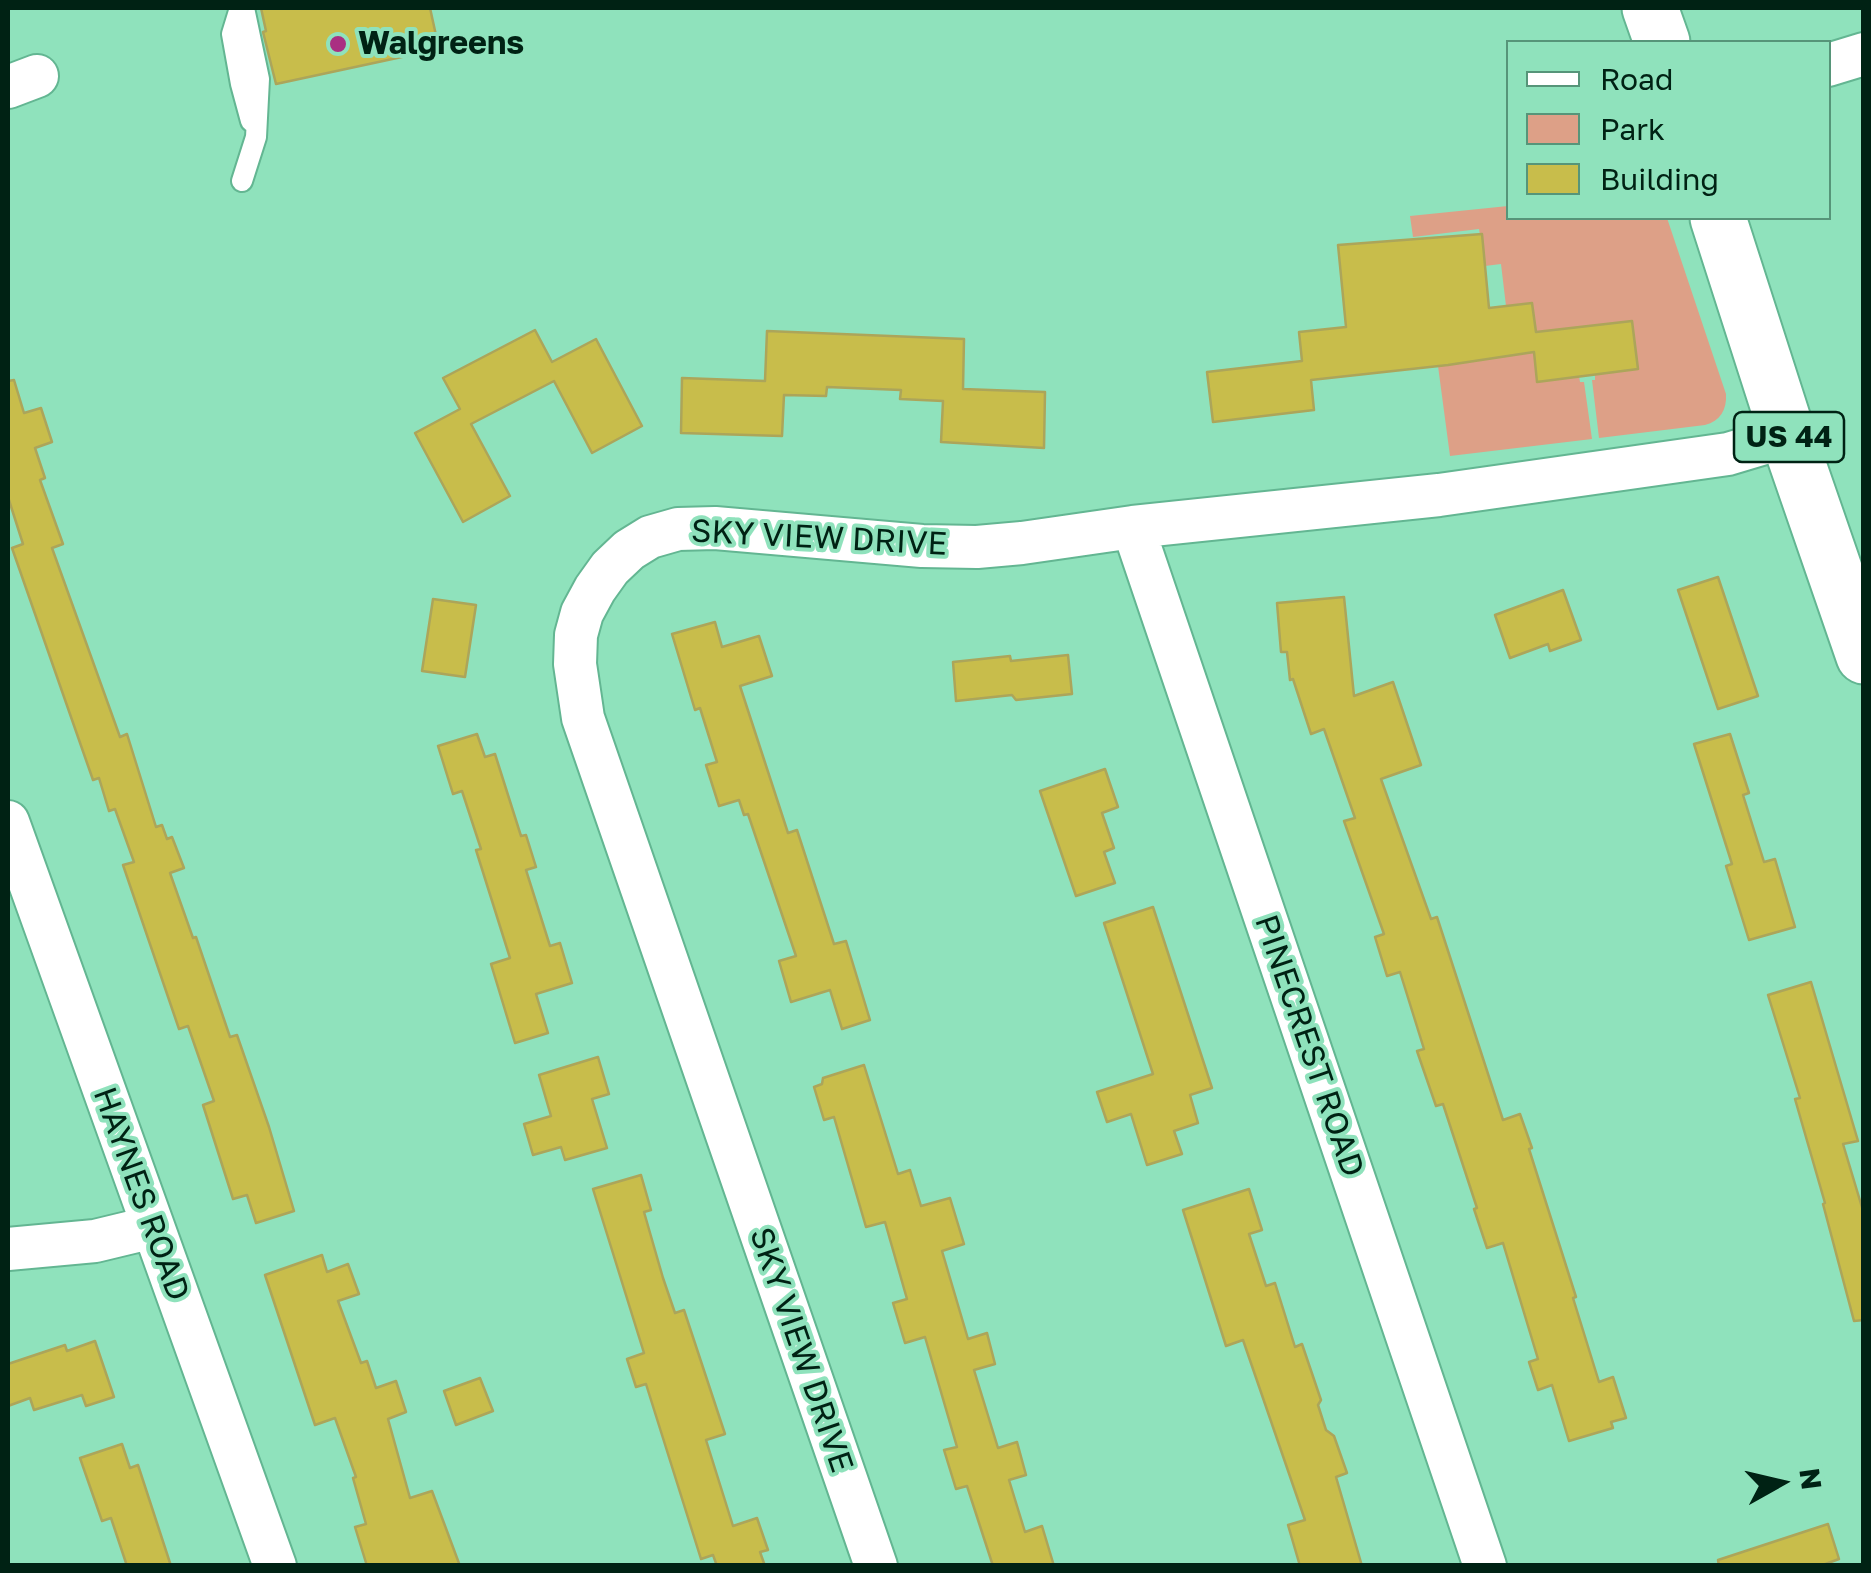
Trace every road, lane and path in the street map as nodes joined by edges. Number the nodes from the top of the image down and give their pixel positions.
1 (242, 8) edge
2 (1650, 8) edge
3 (1661, 40) edge
4 (1864, 54) edge
5 (1831, 65) edge
6 (242, 181) dead end
7 (1719, 220) edge
8 (1788, 436) junction
9 (1133, 526) junction
10 (1864, 656) edge
11 (8, 822) edge
12 (153, 1227) junction
13 (8, 1248) edge
14 (275, 1566) edge
15 (876, 1566) edge
16 (1485, 1566) edge

1 - 6 lane
2 - 3 highway
4 - 5 street
7 - 8 highway, US 44
8 - 9 street, SKY VIEW DRIVE
8 - 10 highway, US 44
9 - 15 street, SKY VIEW DRIVE
9 - 16 street, PINECREST ROAD
11 - 12 street, HAYNES ROAD
12 - 13 street
12 - 14 street, HAYNES ROAD

